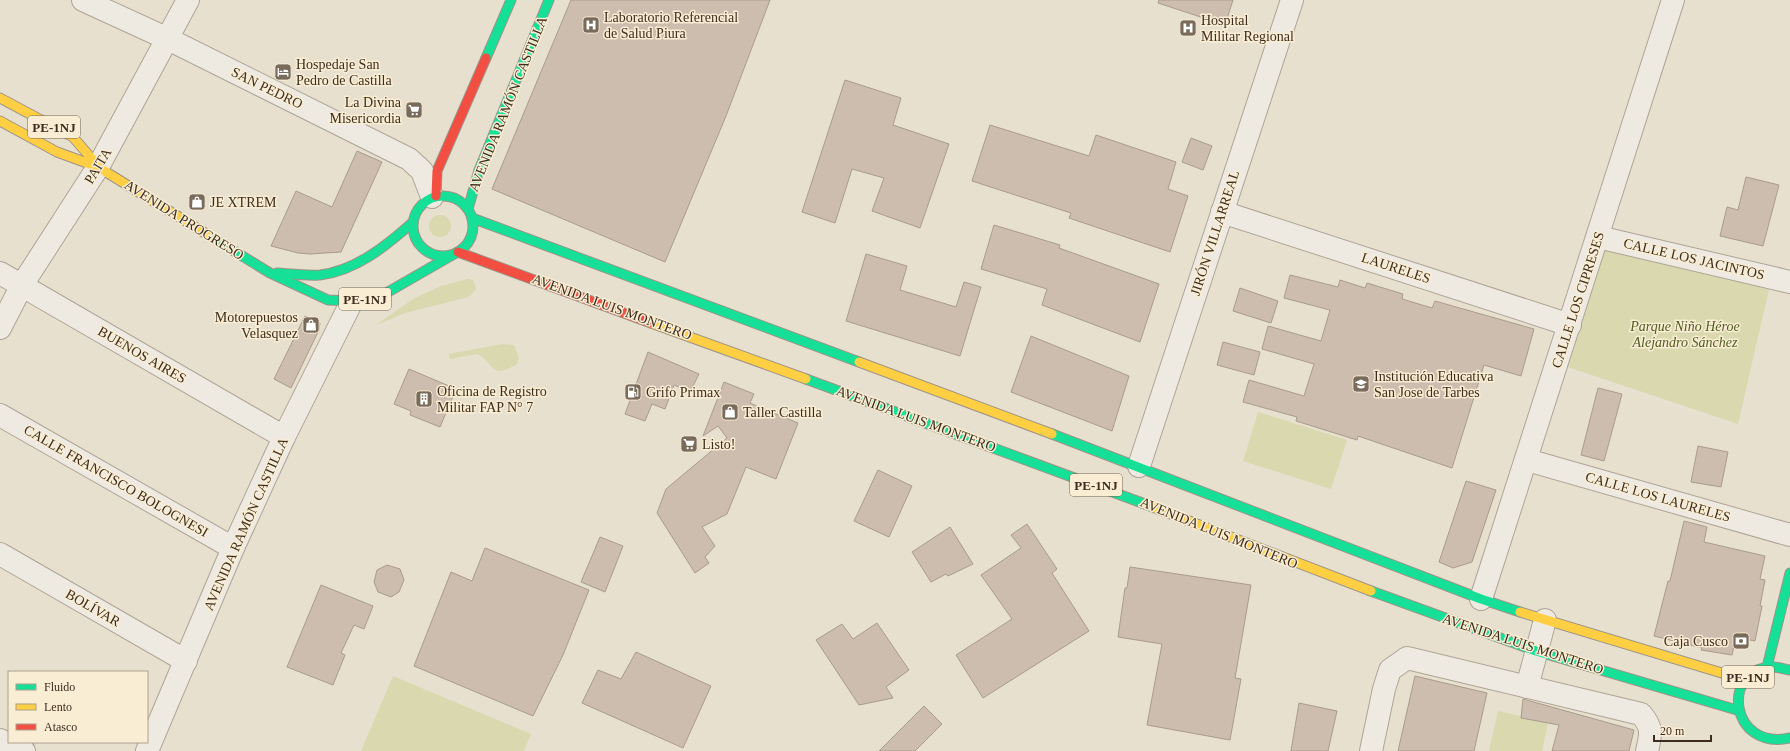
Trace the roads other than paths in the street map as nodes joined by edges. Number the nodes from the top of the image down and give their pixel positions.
1 (83, 0) edge
2 (188, 0) edge
3 (511, 0) edge
4 (549, 0) edge
5 (1292, 0) edge
6 (1673, 0) edge
7 (168, 39) junction
8 (0, 98) edge
9 (0, 121) edge
10 (98, 167) junction
11 (434, 196) junction
12 (468, 208) junction
13 (1222, 212) junction
14 (472, 218) junction
15 (412, 223) junction
16 (1598, 237) junction
17 (456, 253) junction
18 (0, 273) edge
19 (270, 273) junction
20 (1790, 282) edge
21 (22, 285) junction
22 (352, 300) junction
23 (1570, 324) junction
24 (0, 328) edge
25 (0, 415) edge
26 (284, 437) junction
27 (1527, 460) junction
28 (1139, 466) junction
29 (1790, 534) edge
30 (233, 548) junction
31 (0, 554) edge
32 (1790, 573) edge
33 (1482, 599) junction
34 (1545, 620) junction
35 (1536, 651) junction
36 (186, 661) junction
37 (1766, 667) junction
38 (1790, 670) edge
39 (1745, 680) junction
40 (1527, 687) junction
41 (1737, 710) junction
42 (0, 740) edge
43 (1786, 741) edge
44 (24, 751) edge
45 (147, 751) edge
46 (1371, 751) edge
47 (1647, 751) edge

1 - 7 street, SAN PEDRO
2 - 7 street, PAITA
3 - 11 main road
4 - 12 main road, AVENIDA RAMÓN CASTILLA
5 - 13 street, JIRÓN VILLARREAL
6 - 16 street, CALLE LOS CIPRESES
7 - 10 street, PAITA
7 - 11 street, SAN PEDRO
8 - 10 main road, AVENIDA PROGRESO / PE-1NJ
9 - 10 main road, AVENIDA PROGRESO / PE-1NJ
10 - 19 main road, AVENIDA PROGRESO / PE-1NJ
10 - 21 street, PAITA
11 - 12 main road
11 - 15 main road, PE-1NJ
12 - 14 main road, PE-1NJ
13 - 23 street, LAURELES
13 - 28 street, JIRÓN VILLARREAL
14 - 17 main road, PE-1NJ
14 - 28 main road, AVENIDA LUIS MONTERO / PE-1NJ
15 - 17 main road, PE-1NJ
15 - 19 main road, AVENIDA PROGRESO / PE-1NJ
16 - 20 street, CALLE LOS JACINTOS
16 - 23 street, CALLE LOS CIPRESES
17 - 22 main road, AVENIDA PROGRESO / PE-1NJ
17 - 35 main road, AVENIDA LUIS MONTERO / PE-1NJ
18 - 21 street, BUENOS AIRES
19 - 22 main road, AVENIDA PROGRESO / PE-1NJ
21 - 24 street, PAITA
21 - 26 street, BUENOS AIRES
22 - 26 street, AVENIDA RAMÓN CASTILLA
23 - 27 street, CALLE LOS CIPRESES
25 - 30 street, CALLE FRANCISCO BOLOGNESI
26 - 30 street, AVENIDA RAMÓN CASTILLA
27 - 29 street, CALLE LOS LAURELES
27 - 33 street, CALLE LOS CIPRESES
28 - 33 main road, AVENIDA LUIS MONTERO / PE-1NJ
30 - 36 street, AVENIDA RAMÓN CASTILLA
31 - 36 street, BOLÍVAR
32 - 37 main road
33 - 34 main road, AVENIDA LUIS MONTERO / PE-1NJ
34 - 35 street
34 - 39 main road, AVENIDA LUIS MONTERO / PE-1NJ
35 - 40 street
35 - 41 main road, AVENIDA LUIS MONTERO / PE-1NJ
36 - 45 street, AVENIDA RAMÓN CASTILLA
37 - 38 main road, PE-1NJ
37 - 39 main road, PE-1NJ
39 - 41 main road, PE-1NJ
40 - 46 street
40 - 47 street
41 - 43 main road
42 - 44 street

